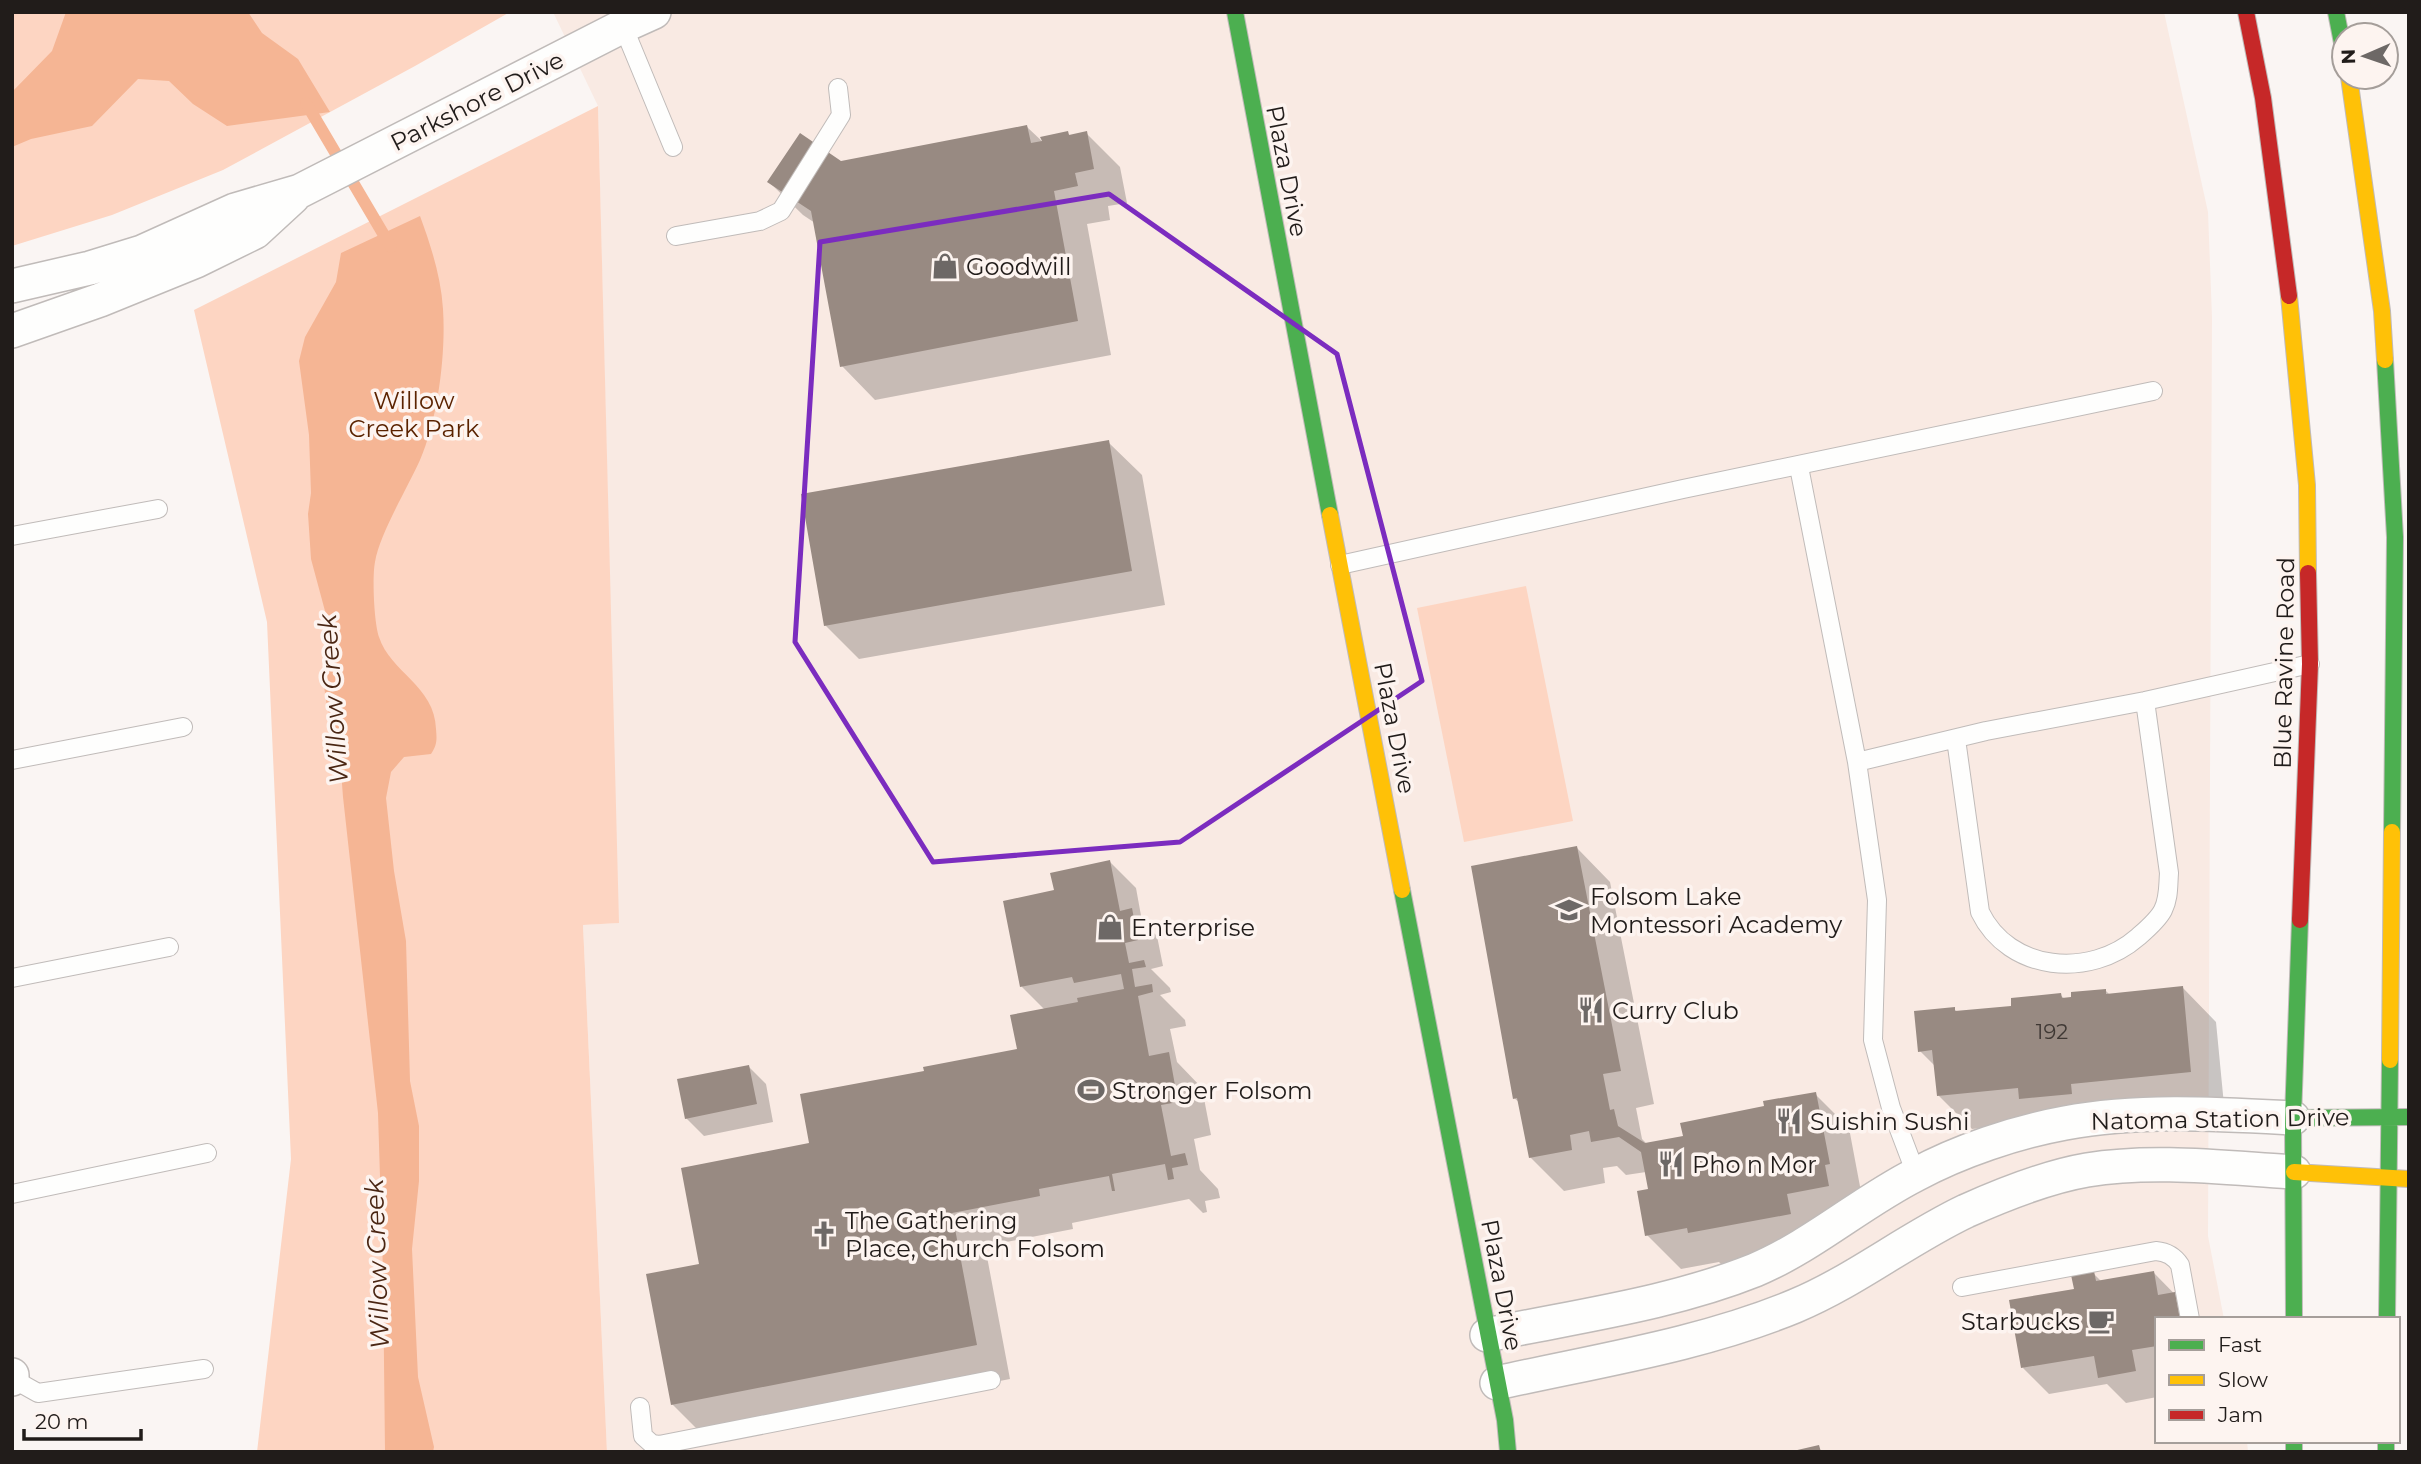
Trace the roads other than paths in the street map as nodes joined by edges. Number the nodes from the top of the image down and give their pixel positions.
1 (654, 12) edge
2 (1234, 12) edge
3 (2246, 12) edge
4 (623, 26) junction
5 (838, 88) dead end
6 (2351, 91) edge
7 (673, 147) dead end
8 (300, 191) junction
9 (676, 236) dead end
10 (12, 286) edge
11 (12, 331) edge
12 (2153, 391) dead end
13 (1799, 467) junction
14 (158, 509) dead end
15 (12, 537) edge
16 (1340, 565) junction
17 (2309, 664) junction
18 (2146, 701) junction
19 (183, 727) dead end
20 (1956, 739) junction
21 (12, 760) edge
22 (1857, 762) junction
23 (169, 947) dead end
24 (12, 978) edge
25 (2389, 1116) junction
26 (2409, 1117) edge
27 (2293, 1118) junction
28 (207, 1153) dead end
29 (2294, 1172) junction
30 (1916, 1174) junction
31 (2388, 1179) junction
32 (2409, 1179) edge
33 (12, 1194) edge
34 (1962, 1287) dead end
35 (2190, 1317) edge
36 (2294, 1317) edge
37 (2387, 1317) edge
38 (1487, 1335) junction
39 (204, 1369) dead end
40 (12, 1377) edge
41 (991, 1380) dead end
42 (1497, 1383) junction
43 (640, 1407) dead end
44 (1508, 1452) edge

1 - 4 street, Parkshore Drive
2 - 16 main road, Plaza Drive
3 - 17 main road, Blue Ravine Road
4 - 7 lane
4 - 8 street, Parkshore Drive
5 - 9 lane
6 - 25 main road
8 - 10 street, Parkshore Drive
8 - 11 street, Parkshore Drive
12 - 13 lane
13 - 16 lane
13 - 22 lane
14 - 15 lane
16 - 38 main road, Plaza Drive
17 - 18 lane
17 - 27 main road, Blue Ravine Road
18 - 20 lane
18 - 20 lane
19 - 21 lane
20 - 22 lane
22 - 30 lane
23 - 24 lane
25 - 26 main road, Natoma Station Drive
25 - 27 main road, Natoma Station Drive
25 - 31 main road
27 - 29 main road, Blue Ravine Road
27 - 30 street, Natoma Station Drive
28 - 33 lane
29 - 31 main road, Natoma Station Drive
29 - 36 main road, Blue Ravine Road
29 - 42 street, Natoma Station Drive
30 - 38 street, Natoma Station Drive
31 - 32 main road, Natoma Station Drive
31 - 37 main road
34 - 35 lane
38 - 42 main road, Plaza Drive
39 - 40 lane
41 - 43 lane
42 - 44 main road, Plaza Drive

